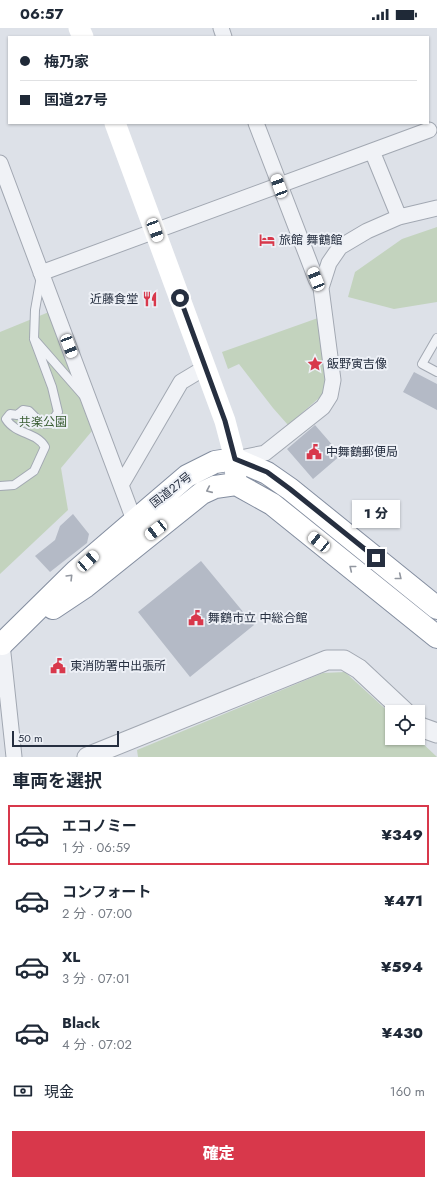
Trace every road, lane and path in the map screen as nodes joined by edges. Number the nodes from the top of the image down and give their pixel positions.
1 (115, 124) edge
2 (256, 124) edge
3 (429, 130) dead end
4 (372, 151) junction
5 (0, 163) edge
6 (279, 186) junction
7 (437, 208) edge
8 (399, 217) junction
9 (155, 230) junction
10 (41, 273) junction
11 (321, 288) junction
12 (437, 338) edge
13 (34, 339) junction
14 (206, 367) junction
15 (437, 372) edge
16 (91, 405) junction
17 (235, 459) junction
18 (236, 484) junction
19 (120, 485) junction
20 (0, 486) edge
21 (134, 520) junction
22 (437, 608) edge
23 (437, 637) edge
24 (1, 645) edge
25 (398, 705) edge
26 (425, 729) edge
27 (437, 733) edge
28 (14, 757) edge
29 (87, 757) edge

1 - 9 main road
2 - 6 street
3 - 4 street
4 - 6 street
4 - 8 street
5 - 10 street
6 - 9 street
6 - 11 street
7 - 8 street
8 - 11 street
9 - 10 street
9 - 14 main road
10 - 13 lane
10 - 16 street
11 - 17 street
12 - 15 lane
13 - 16 lane
13 - 20 lane
14 - 17 main road
14 - 19 street
16 - 19 street
17 - 18 main road
17 - 21 highway, 国道27号
17 -> 22 highway
23 -> 18 highway
18 -> 24 highway, 国道27号
19 - 21 street
24 -> 21 highway, 国道27号
24 - 28 street
25 - 29 street
26 - 27 street

